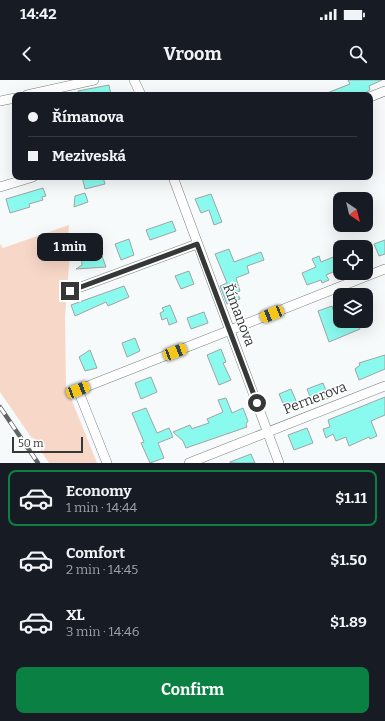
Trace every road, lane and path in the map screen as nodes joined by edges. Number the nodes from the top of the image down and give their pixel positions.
1 (94, 80) edge
2 (134, 80) edge
3 (385, 91) edge
4 (40, 92) edge
5 (140, 92) edge
6 (373, 96) edge
7 (12, 99) edge
8 (0, 101) edge
9 (22, 180) edge
10 (175, 180) edge
11 (0, 187) edge
12 (197, 244) junction
13 (385, 269) edge
14 (70, 291) dead end
15 (230, 331) junction
16 (385, 386) edge
17 (267, 432) junction
18 (106, 463) edge
19 (189, 463) edge
20 (279, 463) edge

1 - 4 street
2 - 5 street
3 - 6 street
7 - 8 street
9 - 11 street
10 - 12 street, Římanova
12 - 14 street
12 - 15 street, Římanova
13 - 15 street
15 - 17 street, Římanova
15 - 18 street
16 - 17 street, Pernerova
17 - 19 street, Pernerova
17 - 20 street, Římanova

